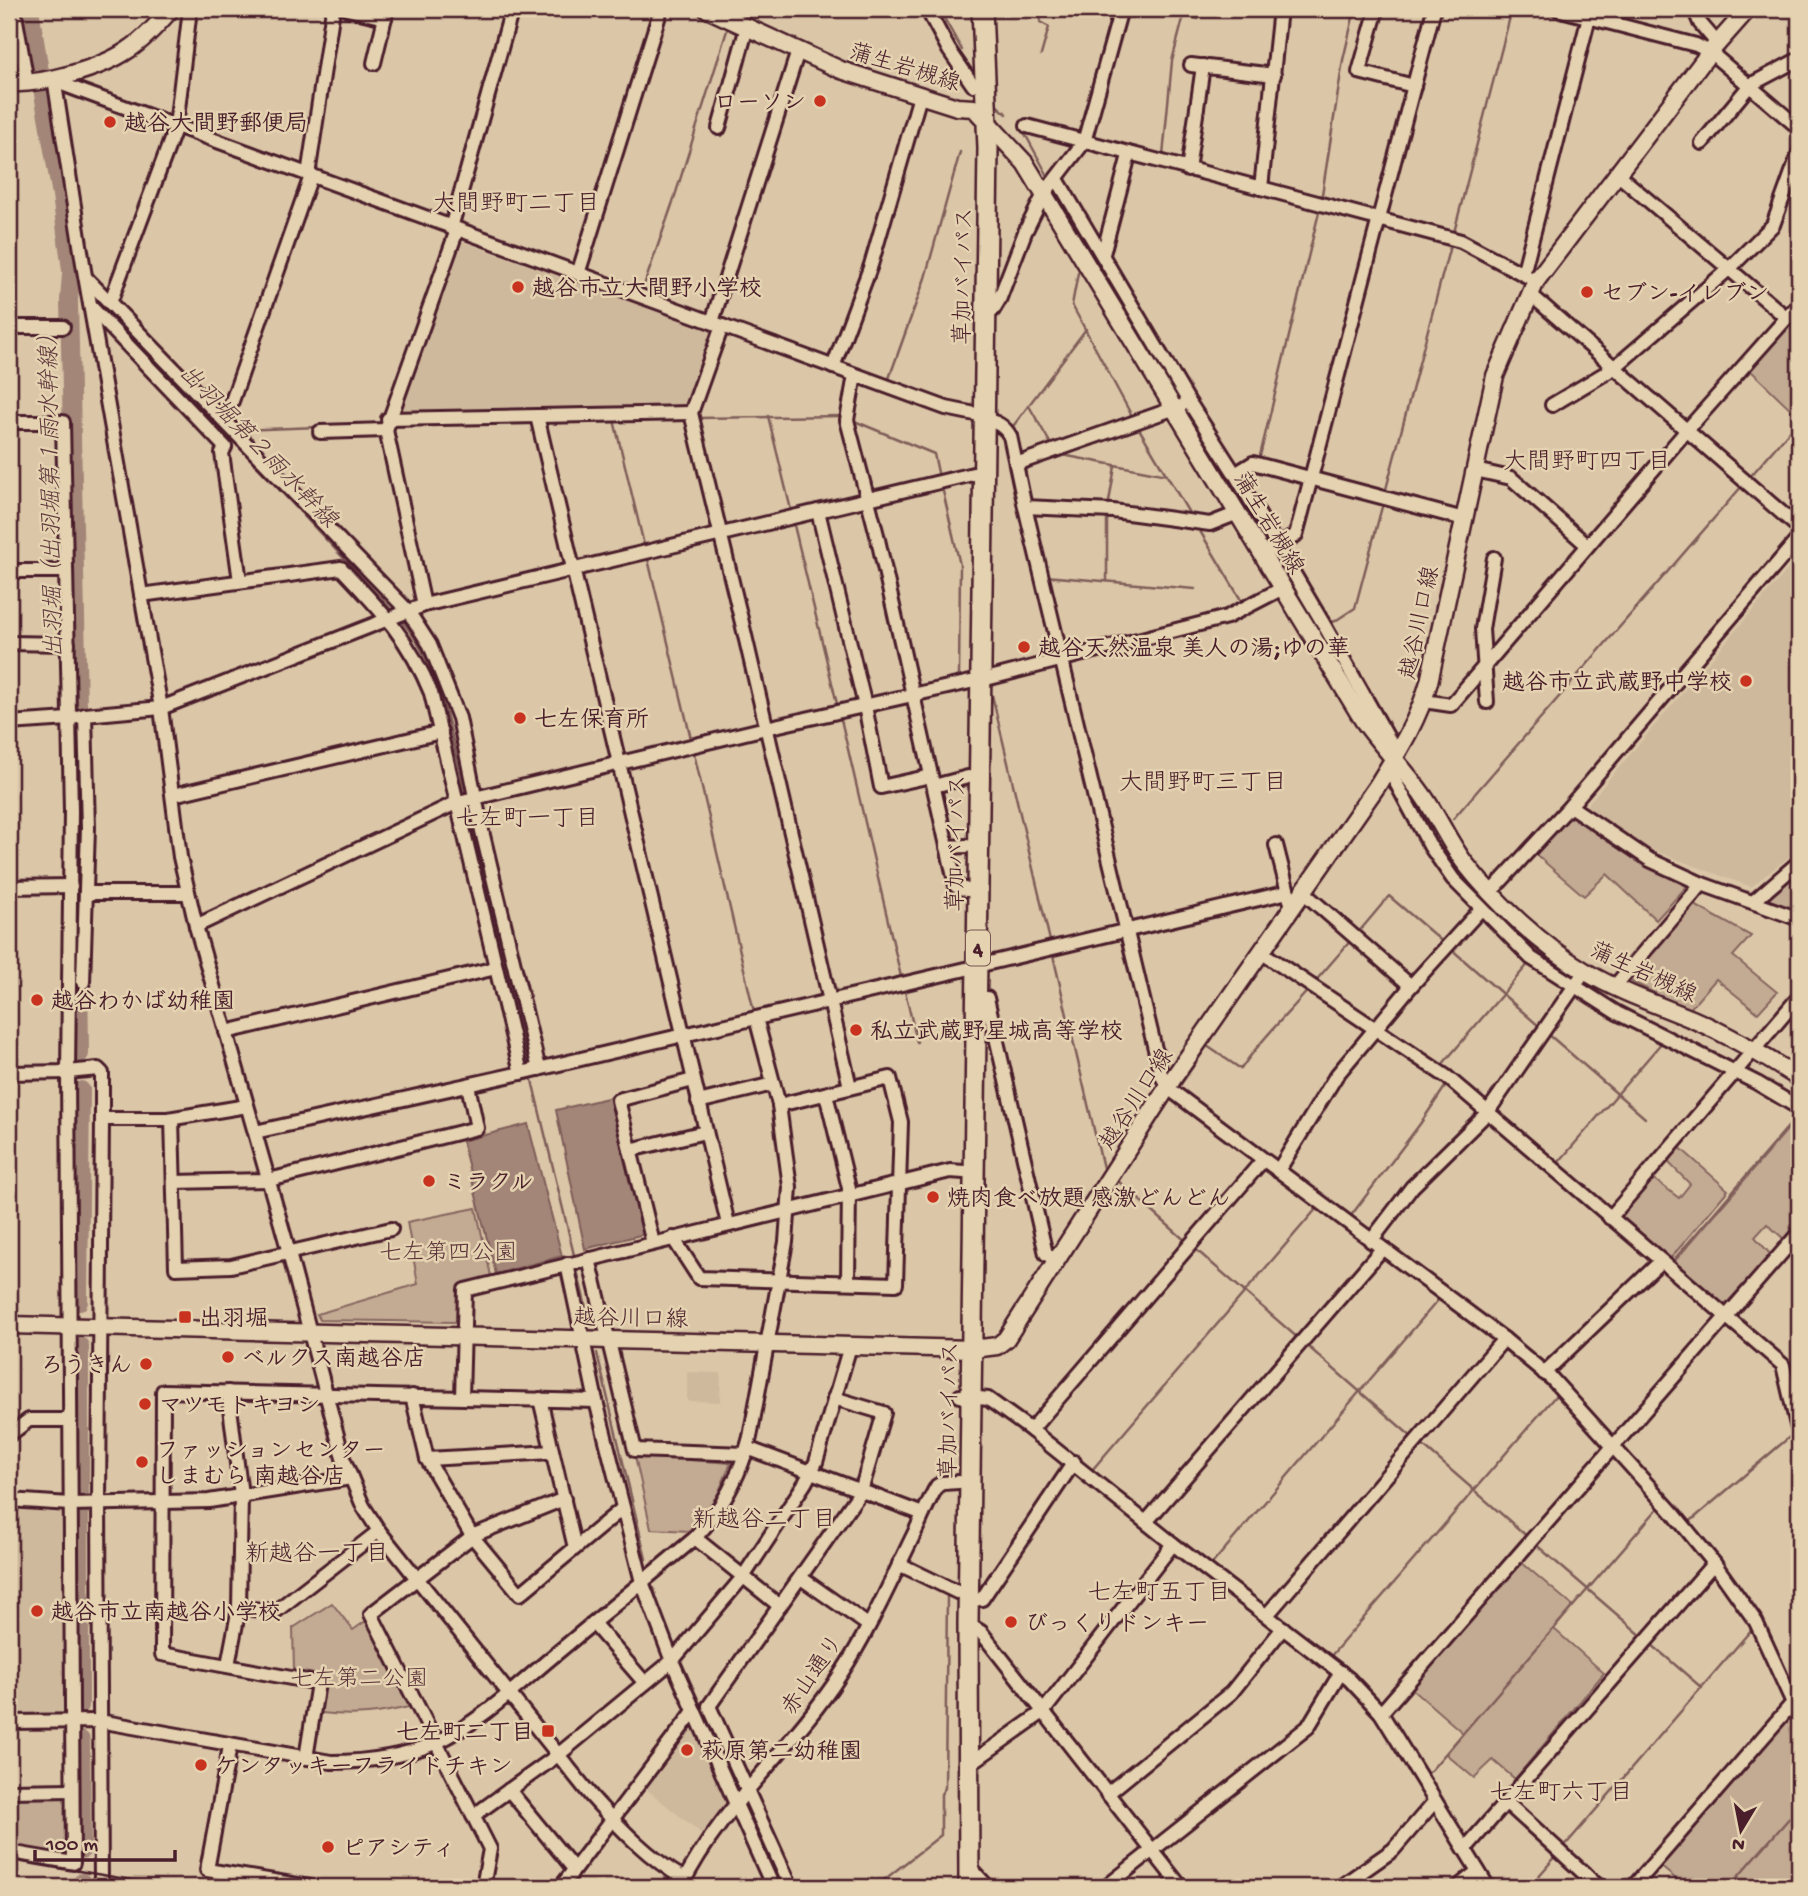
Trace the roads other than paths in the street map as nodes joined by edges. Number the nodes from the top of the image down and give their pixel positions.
1 (15, 9) edge
2 (171, 9) edge
3 (190, 9) edge
4 (333, 9) edge
5 (347, 9) edge
6 (512, 9) edge
7 (662, 9) edge
8 (707, 9) edge
9 (929, 9) edge
10 (969, 9) edge
11 (982, 9) edge
12 (1121, 9) edge
13 (1280, 9) edge
14 (1377, 9) edge
15 (1434, 9) edge
16 (1557, 9) edge
17 (1694, 9) edge
18 (1748, 9) edge
19 (386, 13) edge
20 (1590, 13) edge
21 (747, 27) junction
22 (1713, 48) junction
23 (798, 51) junction
24 (1799, 59) edge
25 (374, 63) dead end
26 (1274, 75) junction
27 (55, 77) junction
28 (27, 82) junction
29 (9, 83) edge
30 (974, 85) junction
31 (1750, 85) junction
32 (1414, 86) junction
33 (920, 96) junction
34 (974, 108) junction
35 (988, 124) junction
36 (176, 126) junction
37 (1027, 126) dead end
38 (719, 128) dead end
39 (1799, 128) edge
40 (1084, 142) junction
41 (1702, 143) dead end
42 (1799, 153) edge
43 (1129, 155) junction
44 (1188, 170) junction
45 (1616, 173) junction
46 (310, 176) junction
47 (1057, 179) junction
48 (1262, 188) junction
49 (1044, 194) junction
50 (1379, 220) junction
51 (454, 229) junction
52 (1103, 254) junction
53 (1730, 268) junction
54 (578, 274) junction
55 (86, 279) junction
56 (1530, 283) junction
57 (110, 303) junction
58 (1799, 304) edge
59 (92, 308) junction
60 (987, 310) junction
61 (1787, 318) junction
62 (717, 324) junction
63 (9, 327) edge
64 (63, 327) dead end
65 (833, 367) junction
66 (1614, 368) junction
67 (855, 375) junction
68 (1182, 405) junction
69 (1552, 405) dead end
70 (691, 413) junction
71 (537, 416) junction
72 (980, 417) junction
73 (225, 421) junction
74 (9, 422) edge
75 (387, 425) junction
76 (1688, 429) junction
77 (320, 432) dead end
78 (1016, 464) junction
79 (1475, 470) junction
80 (973, 474) junction
81 (1235, 474) junction
82 (1312, 478) junction
83 (866, 500) junction
84 (1025, 508) junction
85 (818, 511) junction
86 (1238, 513) junction
87 (1464, 519) junction
88 (1799, 528) edge
89 (721, 533) junction
90 (1799, 538) edge
91 (1587, 545) junction
92 (1270, 551) junction
93 (1494, 558) dead end
94 (572, 568) junction
95 (66, 570) junction
96 (9, 571) edge
97 (240, 581) junction
98 (1283, 588) junction
99 (141, 595) junction
100 (424, 605) junction
101 (408, 611) junction
102 (389, 618) junction
103 (9, 643) edge
104 (68, 644) junction
105 (1062, 658) junction
106 (1483, 666) junction
107 (976, 681) junction
108 (913, 694) junction
109 (1424, 701) junction
110 (1487, 702) dead end
111 (865, 705) junction
112 (161, 708) junction
113 (85, 715) junction
114 (69, 719) junction
115 (9, 723) edge
116 (766, 728) junction
117 (441, 732) junction
118 (1393, 761) junction
119 (618, 763) junction
120 (968, 777) junction
121 (932, 781) junction
122 (173, 795) junction
123 (475, 798) junction
124 (458, 802) junction
125 (1570, 806) junction
126 (1276, 845) dead end
127 (967, 846) junction
128 (947, 847) junction
129 (1799, 862) edge
130 (1702, 884) junction
131 (71, 886) junction
132 (9, 887) edge
133 (967, 890) junction
134 (1490, 892) junction
135 (188, 893) junction
136 (88, 894) junction
137 (1294, 897) junction
138 (1753, 902) junction
139 (1481, 909) junction
140 (1799, 919) edge
141 (196, 926) junction
142 (1126, 932) junction
143 (1261, 952) junction
144 (972, 967) junction
145 (496, 968) junction
146 (1585, 971) junction
147 (83, 982) dead end
148 (1411, 986) junction
149 (1573, 987) junction
150 (1614, 987) junction
151 (1799, 997) edge
152 (978, 999) junction
153 (830, 1001) junction
154 (757, 1018) junction
155 (1374, 1030) junction
156 (226, 1032) junction
157 (683, 1036) junction
158 (1753, 1050) junction
159 (539, 1069) junction
160 (68, 1072) junction
161 (9, 1073) edge
162 (521, 1073) junction
163 (1735, 1073) junction
164 (1799, 1078) edge
165 (693, 1080) junction
166 (773, 1084) junction
167 (467, 1085) junction
168 (850, 1087) junction
169 (1168, 1088) junction
170 (826, 1094) junction
171 (698, 1102) junction
172 (779, 1105) junction
173 (247, 1106) junction
174 (1799, 1108) edge
175 (1487, 1113) junction
176 (102, 1119) junction
177 (172, 1119) junction
178 (255, 1132) junction
179 (705, 1132) junction
180 (630, 1150) junction
181 (1263, 1160) junction
182 (964, 1171) junction
183 (1278, 1171) junction
184 (269, 1180) junction
185 (174, 1182) junction
186 (899, 1184) junction
187 (850, 1196) junction
188 (789, 1210) junction
189 (1610, 1218) junction
190 (728, 1224) junction
191 (391, 1229) dead end
192 (1799, 1233) edge
193 (673, 1238) junction
194 (653, 1243) junction
195 (1377, 1245) junction
196 (288, 1252) junction
197 (589, 1259) junction
198 (1057, 1261) junction
199 (1661, 1261) junction
200 (567, 1264) junction
201 (779, 1280) junction
202 (848, 1282) junction
203 (1728, 1316) junction
204 (9, 1325) edge
205 (70, 1326) junction
206 (100, 1327) junction
207 (310, 1331) junction
208 (464, 1336) junction
209 (583, 1339) junction
210 (609, 1339) junction
211 (1504, 1339) junction
212 (767, 1343) junction
213 (850, 1346) junction
214 (967, 1348) junction
215 (1544, 1373) junction
216 (228, 1392) junction
217 (326, 1394) junction
218 (412, 1396) junction
219 (966, 1396) junction
220 (462, 1397) junction
221 (834, 1398) junction
222 (540, 1399) junction
223 (596, 1401) junction
224 (69, 1420) junction
225 (1031, 1430) junction
226 (9, 1434) edge
227 (1799, 1434) edge
228 (1613, 1446) junction
229 (747, 1451) junction
230 (552, 1452) junction
231 (427, 1460) junction
232 (1074, 1462) junction
233 (811, 1472) junction
234 (351, 1478) junction
235 (959, 1482) junction
236 (861, 1491) junction
237 (242, 1495) junction
238 (564, 1499) junction
239 (9, 1500) edge
240 (162, 1501) junction
241 (99, 1502) junction
242 (70, 1504) junction
243 (622, 1508) junction
244 (923, 1514) junction
245 (1146, 1522) junction
246 (379, 1531) junction
247 (472, 1536) junction
248 (695, 1538) junction
249 (1173, 1544) junction
250 (575, 1548) junction
251 (1714, 1563) junction
252 (899, 1564) junction
253 (743, 1577) junction
254 (801, 1578) junction
255 (417, 1579) junction
256 (642, 1582) junction
257 (963, 1596) junction
258 (780, 1606) junction
259 (239, 1608) junction
260 (1267, 1615) junction
261 (593, 1623) junction
262 (968, 1624) junction
263 (868, 1625) junction
264 (1283, 1628) junction
265 (671, 1661) junction
266 (228, 1665) junction
267 (1340, 1672) junction
268 (645, 1683) junction
269 (510, 1693) junction
270 (1796, 1699) edge
271 (694, 1712) junction
272 (1043, 1712) junction
273 (1381, 1713) junction
274 (1799, 1716) edge
275 (71, 1721) junction
276 (99, 1721) junction
277 (9, 1722) edge
278 (436, 1742) junction
279 (230, 1746) junction
280 (558, 1755) junction
281 (306, 1758) junction
282 (967, 1766) junction
283 (72, 1790) junction
284 (509, 1790) junction
285 (9, 1791) edge
286 (748, 1792) junction
287 (1107, 1794) junction
288 (1435, 1801) junction
289 (1507, 1803) junction
290 (737, 1804) junction
291 (473, 1816) junction
292 (611, 1818) junction
293 (1465, 1849) junction
294 (1151, 1851) junction
295 (9, 1852) edge
296 (574, 1869) junction
297 (1478, 1871) junction
298 (968, 1879) edge
299 (683, 1883) edge
300 (101, 1887) edge
301 (310, 1887) edge
302 (483, 1887) edge
303 (561, 1887) edge
304 (773, 1887) edge
305 (791, 1887) edge
306 (955, 1887) edge
307 (988, 1887) edge
308 (1106, 1887) edge
309 (1181, 1887) edge
310 (1340, 1887) edge
311 (1458, 1887) edge
312 (1488, 1887) edge
313 (1599, 1887) edge
314 (1633, 1887) edge

1 - 28 street
2 - 27 main road
3 - 36 street
4 - 46 street
5 - 19 street
6 - 51 street
7 - 54 street
8 - 21 main road, 蒲生岩槻線
9 - 30 street
10 - 30 highway, 草加バイパス / 4
11 - 35 highway, 草加バイパス / 4
12 - 40 street
13 - 26 street
14 - 32 street
15 - 32 street
16 - 20 street
17 - 22 street
18 - 22 main road, 越谷川口線
19 - 25 street
20 - 22 street
20 - 56 street
21 - 23 main road, 蒲生岩槻線
21 - 38 street
22 - 31 street
22 - 45 main road, 越谷川口線
23 - 33 main road, 蒲生岩槻線
23 - 62 street
24 - 31 street
26 - 44 street
26 - 48 street
27 - 28 main road
27 - 36 street
27 - 55 street
28 - 29 main road
30 - 34 highway, 草加バイパス / 4
31 - 39 street
31 - 41 street
32 - 50 street
33 - 34 main road, 蒲生岩槻線
33 - 65 street
34 - 35 main road, 蒲生岩槻線
34 - 72 highway, 草加バイパス / 4
35 - 49 main road, 蒲生岩槻線
35 - 60 highway, 草加バイパス / 4
36 - 46 street
36 - 57 street
37 - 40 street
40 - 43 street
40 - 47 street
42 - 53 street
43 - 44 street
43 - 52 street
44 - 48 street
45 - 53 street
45 - 56 main road, 越谷川口線
46 - 51 street
46 - 73 street
47 - 49 street
47 - 52 street
48 - 50 street
49 - 60 street
49 - 68 main road, 蒲生岩槻線
50 - 56 street
50 - 82 street
51 - 54 street
51 - 75 street
52 - 68 street
53 - 61 street
53 - 66 street
54 - 62 street
55 - 57 street
55 - 59 street
56 - 66 street
56 - 79 main road, 越谷川口線
57 - 73 street
58 - 61 street
59 - 97 street
59 - 99 street
60 - 72 highway, 草加バイパス / 4
61 - 76 street
62 - 65 street
62 - 70 street
63 - 64 street
65 - 67 street
66 - 69 street
66 - 76 street
67 - 72 street
67 - 83 street
68 - 78 street
68 - 81 street
68 - 86 main road, 蒲生岩槻線
70 - 71 street
70 - 89 street
71 - 75 street
71 - 94 street
72 - 78 street
72 - 80 highway, 草加バイパス / 4
72 - 107 highway, 草加バイパス / 4
73 - 101 street
74 - 95 street
75 - 77 street
75 - 100 street
76 - 88 street
76 - 91 street
78 - 84 street
79 - 87 main road, 越谷川口線
79 - 91 street
80 - 83 street
80 - 107 highway, 草加バイパス / 4
81 - 82 street
81 - 92 street
82 - 87 street
82 - 92 street
83 - 85 street
83 - 108 street
84 - 86 street
84 - 105 street
85 - 89 street
85 - 111 street
86 - 92 main road, 蒲生岩槻線
87 - 109 main road, 越谷川口線
89 - 94 street
89 - 116 street
90 - 125 street
91 - 106 street
92 - 98 main road, 蒲生岩槻線
92 - 118 street
93 - 106 street
94 - 100 street
94 - 119 street
95 - 96 street
95 - 104 street
97 - 99 street
97 - 102 street
98 - 105 street
98 - 118 main road, 蒲生岩槻線
99 - 112 street
100 - 101 street
101 - 102 street
101 - 123 street
102 - 112 street
102 - 117 street
103 - 104 street
104 - 114 street
105 - 107 street
105 - 142 street
106 - 109 street
106 - 110 street
107 - 108 street
107 - 120 highway, 草加バイパス / 4
107 - 144 highway, 草加バイパス / 4
108 - 111 street
108 - 121 street
109 - 118 main road, 越谷川口線
111 - 116 street
111 - 121 street
112 - 113 street
112 - 122 street
113 - 114 street
113 - 136 street
114 - 115 street
114 - 131 street
116 - 119 street
116 - 153 street
117 - 122 street
117 - 124 street
118 - 134 main road, 蒲生岩槻線
118 - 137 main road, 越谷川口線
118 - 139 street
119 - 123 street
119 - 157 street
120 - 121 street
120 - 127 highway, 草加バイパス / 4
121 - 128 street
122 - 135 street
123 - 124 street
123 - 159 street
124 - 141 street
124 - 145 street
125 - 130 street
125 - 134 street
126 - 137 street
127 - 128 street
127 - 133 highway, 草加バイパス / 4
128 - 133 street
129 - 138 street
130 - 138 street
130 - 150 street
131 - 132 street
131 - 160 street
133 - 144 highway, 草加バイパス / 4
134 - 146 main road, 蒲生岩槻線
135 - 136 street
135 - 141 street
136 - 147 street
137 - 142 street
137 - 143 main road, 越谷川口線
137 - 148 street
138 - 140 street
139 - 148 street
139 - 149 street
141 - 156 street
142 - 144 street
142 - 169 street
143 - 155 street
143 - 169 main road, 越谷川口線
144 - 152 highway, 草加バイパス / 4
144 - 153 street
144 - 182 highway, 草加バイパス / 4
145 - 156 street
145 - 162 street
146 - 149 street
146 - 150 main road, 蒲生岩槻線
148 - 155 street
149 - 163 street
149 - 175 street
150 - 158 main road, 蒲生岩槻線
151 - 158 street
152 - 198 street
152 - 214 highway, 草加バイパス / 4
153 - 154 street
153 - 168 street
154 - 157 street
154 - 166 street
155 - 175 street
155 - 183 street
156 - 173 street
157 - 159 street
157 - 165 street
158 - 163 street
158 - 164 main road, 蒲生岩槻線
159 - 162 street
160 - 161 street
160 - 176 street
160 - 205 street
162 - 167 street
163 - 174 street
163 - 189 street
165 - 171 street
165 - 180 street
166 - 171 street
166 - 172 street
167 - 178 street
167 - 184 street
168 - 170 street
168 - 186 street
169 - 181 street
169 - 198 main road, 越谷川口線
170 - 172 street
170 - 187 street
171 - 179 street
172 - 188 street
173 - 177 street
173 - 178 street
175 - 189 street
175 - 195 street
176 - 177 street
176 - 206 street
177 - 185 street
178 - 184 street
179 - 180 street
179 - 190 street
180 - 194 street
181 - 183 street
181 - 225 street
182 - 186 street
182 - 214 highway, 草加バイパス / 4
183 - 195 street
184 - 185 street
184 - 196 street
185 - 196 street
186 - 187 street
186 - 202 street
187 - 188 street
187 - 202 street
188 - 190 street
188 - 201 street
189 - 199 street
190 - 193 street
191 - 196 street
192 - 203 street
193 - 194 street
193 - 201 street
194 - 197 street
195 - 211 street
195 - 245 street
196 - 207 street
197 - 200 street
197 - 210 street
198 - 214 main road, 越谷川口線
199 - 203 street
199 - 215 street
200 - 208 street
200 - 209 street
201 - 202 street
201 - 212 street
203 - 227 street
203 - 228 street
204 - 205 main road, 越谷川口線
205 - 206 main road, 越谷川口線
205 - 224 street
206 - 207 main road, 越谷川口線
206 - 241 street
207 - 208 main road, 越谷川口線
207 - 217 street
208 - 209 main road, 越谷川口線
208 - 220 street
209 - 210 main road, 越谷川口線
209 - 223 street
210 - 212 main road, 越谷川口線
210 - 229 street
211 - 215 street
211 - 260 street
212 - 213 main road, 越谷川口線
212 - 229 street
213 - 214 main road, 越谷川口線
213 - 221 street
214 - 219 highway, 草加バイパス / 4
215 - 228 street
216 - 217 street
216 - 237 street
216 - 240 street
217 - 218 street
217 - 234 street
218 - 220 street
218 - 231 street
219 - 225 street
219 - 235 highway, 草加バイパス / 4
219 - 257 highway, 草加バイパス / 4
220 - 222 street
221 - 233 street
221 - 236 street
222 - 223 street
222 - 230 street
223 - 243 street
224 - 226 street
224 - 242 street
225 - 232 street
228 - 251 street
228 - 273 street
229 - 233 street
229 - 248 street
230 - 231 street
230 - 238 street
231 - 247 street
232 - 245 street
232 - 257 street
233 - 236 street
233 - 253 street
234 - 237 street
234 - 246 street
235 - 244 street, 赤山通り
235 - 257 highway, 草加バイパス / 4
236 - 244 street
236 - 254 street
237 - 240 street
237 - 259 street
238 - 247 street
238 - 250 street
239 - 242 street
240 - 241 street
240 - 266 street
241 - 242 street
241 - 276 street
242 - 275 street
243 - 250 street
243 - 256 street
244 - 252 street, 赤山通り
245 - 249 street
246 - 255 street
246 - 259 street
247 - 250 street
247 - 255 street
248 - 253 street
248 - 256 street
249 - 260 street
249 - 272 street
251 - 270 street
251 - 289 street
252 - 257 street
252 - 263 street, 赤山通り
253 - 258 street
253 - 265 street
254 - 258 street
254 - 263 street
255 - 269 street
255 - 278 street
256 - 261 street
256 - 265 street
257 - 262 highway, 草加バイパス / 4
257 - 306 highway, 草加バイパス / 4
258 - 286 street
259 - 266 street
260 - 264 street
261 - 268 street
261 - 269 street
262 - 272 street
262 - 282 highway, 草加バイパス / 4
263 - 286 street, 赤山通り
264 - 267 street
264 - 287 street
265 - 268 street
265 - 271 street
266 - 281 street
267 - 273 street
267 - 294 street
268 - 280 street
269 - 278 street
269 - 280 street
270 - 274 street
270 - 314 street
271 - 290 street
271 - 292 street
272 - 282 street
272 - 287 street
273 - 288 street
275 - 276 street
275 - 277 street
275 - 283 street
276 - 279 street
276 - 300 street
278 - 281 street
278 - 291 street
279 - 281 street
279 - 301 street
280 - 284 street
280 - 292 street
282 - 298 highway, 草加バイパス / 4
283 - 285 street
283 - 295 street
284 - 291 street
284 - 296 street
286 - 290 street, 赤山通り
286 - 305 street
287 - 294 street
288 - 293 street
288 - 310 street
289 - 293 street
289 - 313 street
290 - 299 street, 赤山通り
290 - 304 street
291 - 302 street
292 - 296 street
292 - 299 street
293 - 297 street
294 - 308 street
294 - 309 street
296 - 303 street
297 - 311 street
297 - 312 street
298 - 307 street

